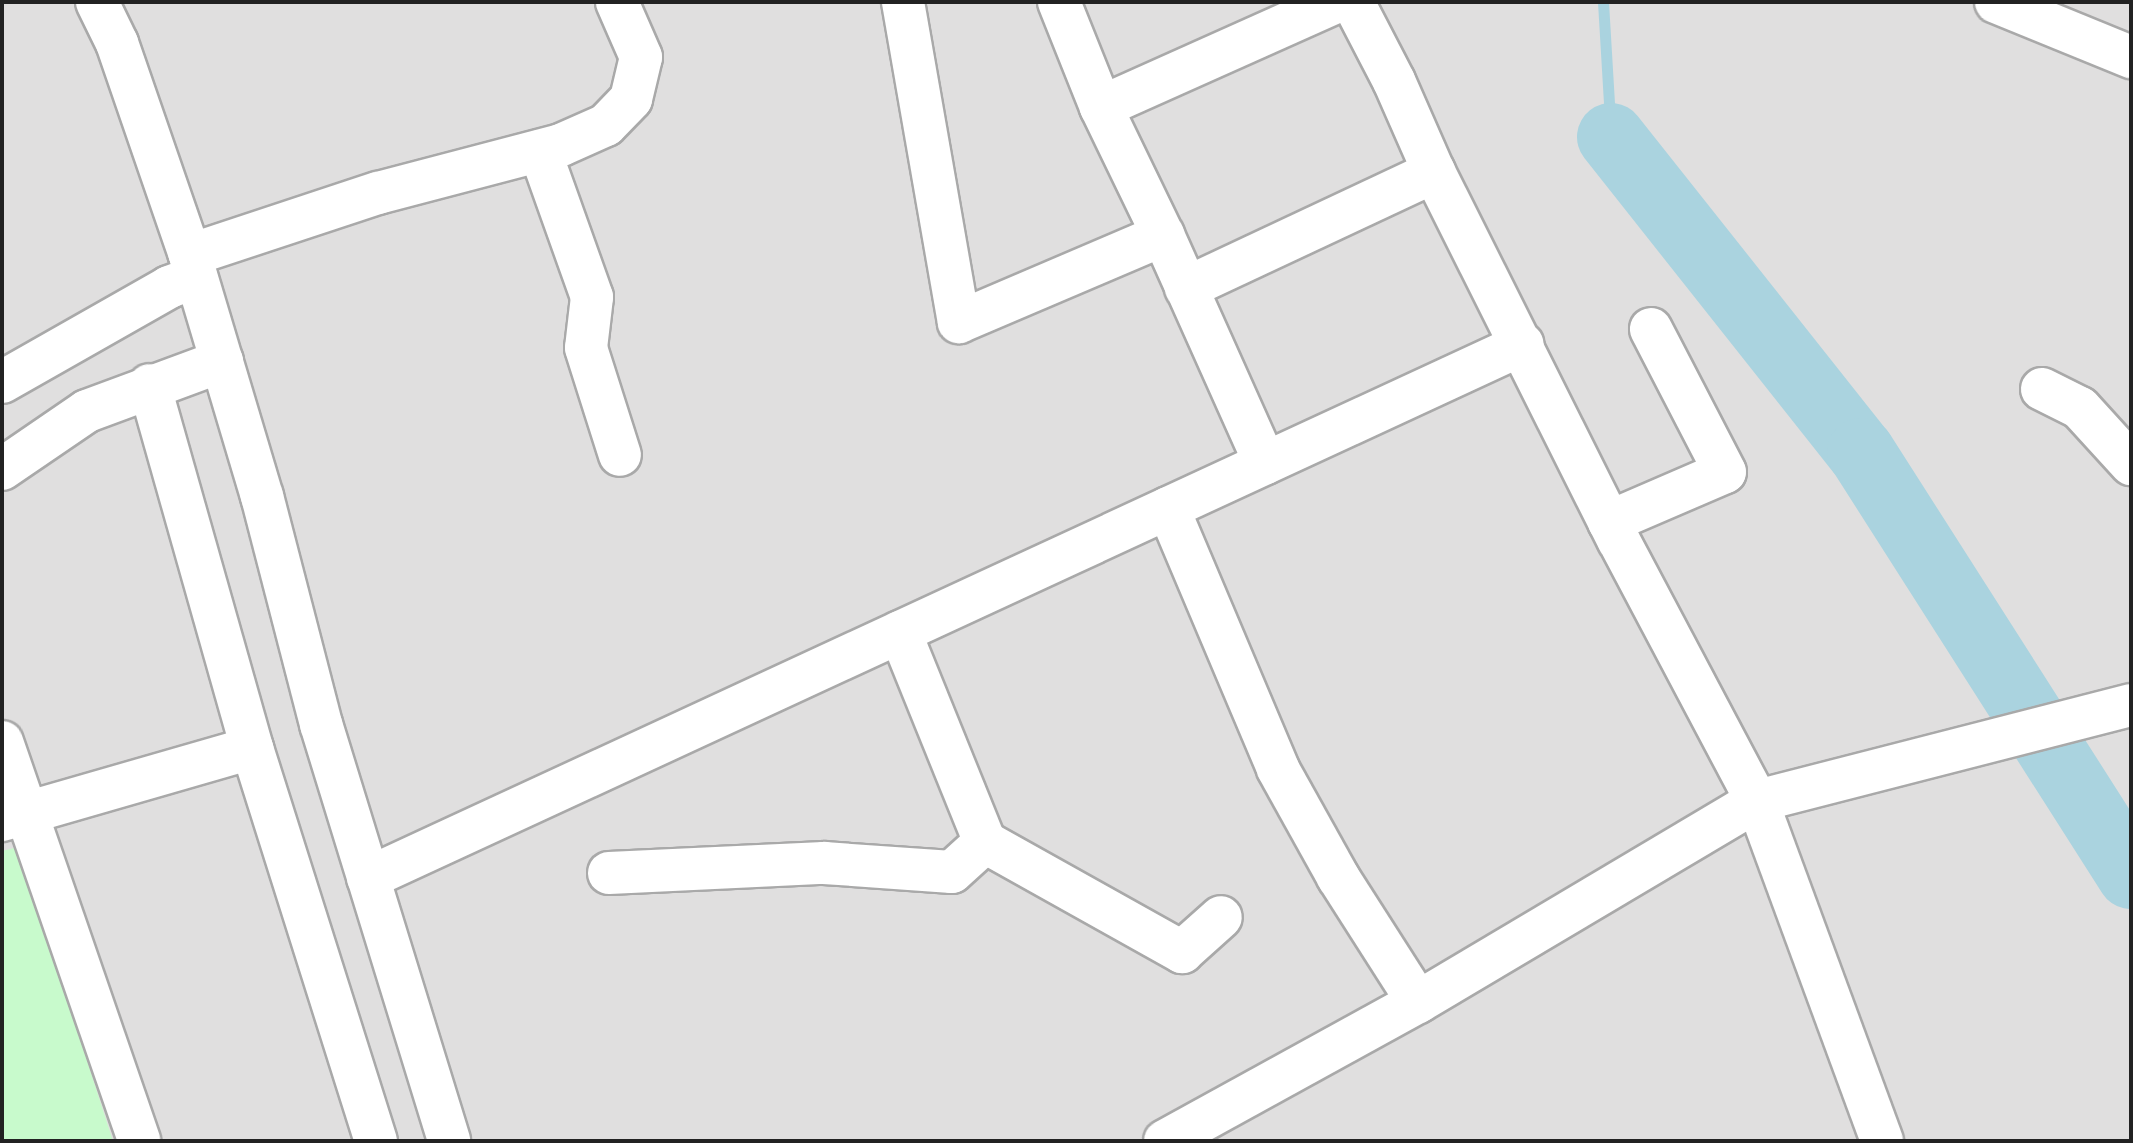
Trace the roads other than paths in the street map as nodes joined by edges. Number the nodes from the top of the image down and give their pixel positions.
1 (97, 2) edge
2 (617, 2) edge
3 (903, 2) edge
4 (1059, 2) edge
5 (1336, 2) edge
6 (1353, 2) edge
7 (1996, 2) edge
8 (2131, 57) edge
9 (1101, 107) junction
10 (540, 151) junction
11 (1434, 172) junction
12 (1163, 235) junction
13 (193, 266) junction
14 (1186, 288) junction
15 (1651, 329) dead end
16 (1523, 344) junction
17 (222, 361) junction
18 (2, 382) edge
19 (149, 385) junction
20 (2042, 389) dead end
21 (620, 455) dead end
22 (1265, 463) junction
23 (2131, 464) edge
24 (2, 469) edge
25 (1168, 508) junction
26 (1609, 522) junction
27 (900, 632) junction
28 (2121, 707) edge
29 (2, 742) edge
30 (252, 748) junction
31 (1757, 801) junction
32 (15, 816) edge
33 (985, 842) junction
34 (609, 873) dead end
35 (368, 878) junction
36 (1221, 917) dead end
37 (1418, 1002) junction
38 (139, 1141) edge
39 (376, 1141) edge
40 (449, 1141) edge
41 (1165, 1141) edge
42 (1882, 1141) edge

1 - 13 street
2 - 10 street
3 - 12 street
4 - 9 street
5 - 9 street
6 - 11 street
7 - 8 street
9 - 12 street
10 - 13 street
10 - 21 street
11 - 14 street
11 - 16 street
12 - 14 street
13 - 17 street
13 - 18 street
14 - 22 street
15 - 26 street
16 - 22 street
16 - 26 street
17 - 19 street
17 - 35 street
19 - 24 street
19 - 30 street
20 - 23 street
22 - 25 street
25 - 27 street
25 - 37 street
26 - 31 street
27 - 33 street
27 - 35 street
28 - 31 street
29 - 32 street
30 - 32 street
30 - 39 street
31 - 37 street
31 - 42 street
32 - 38 street
33 - 34 street
33 - 36 street
35 - 40 street
37 - 41 street

